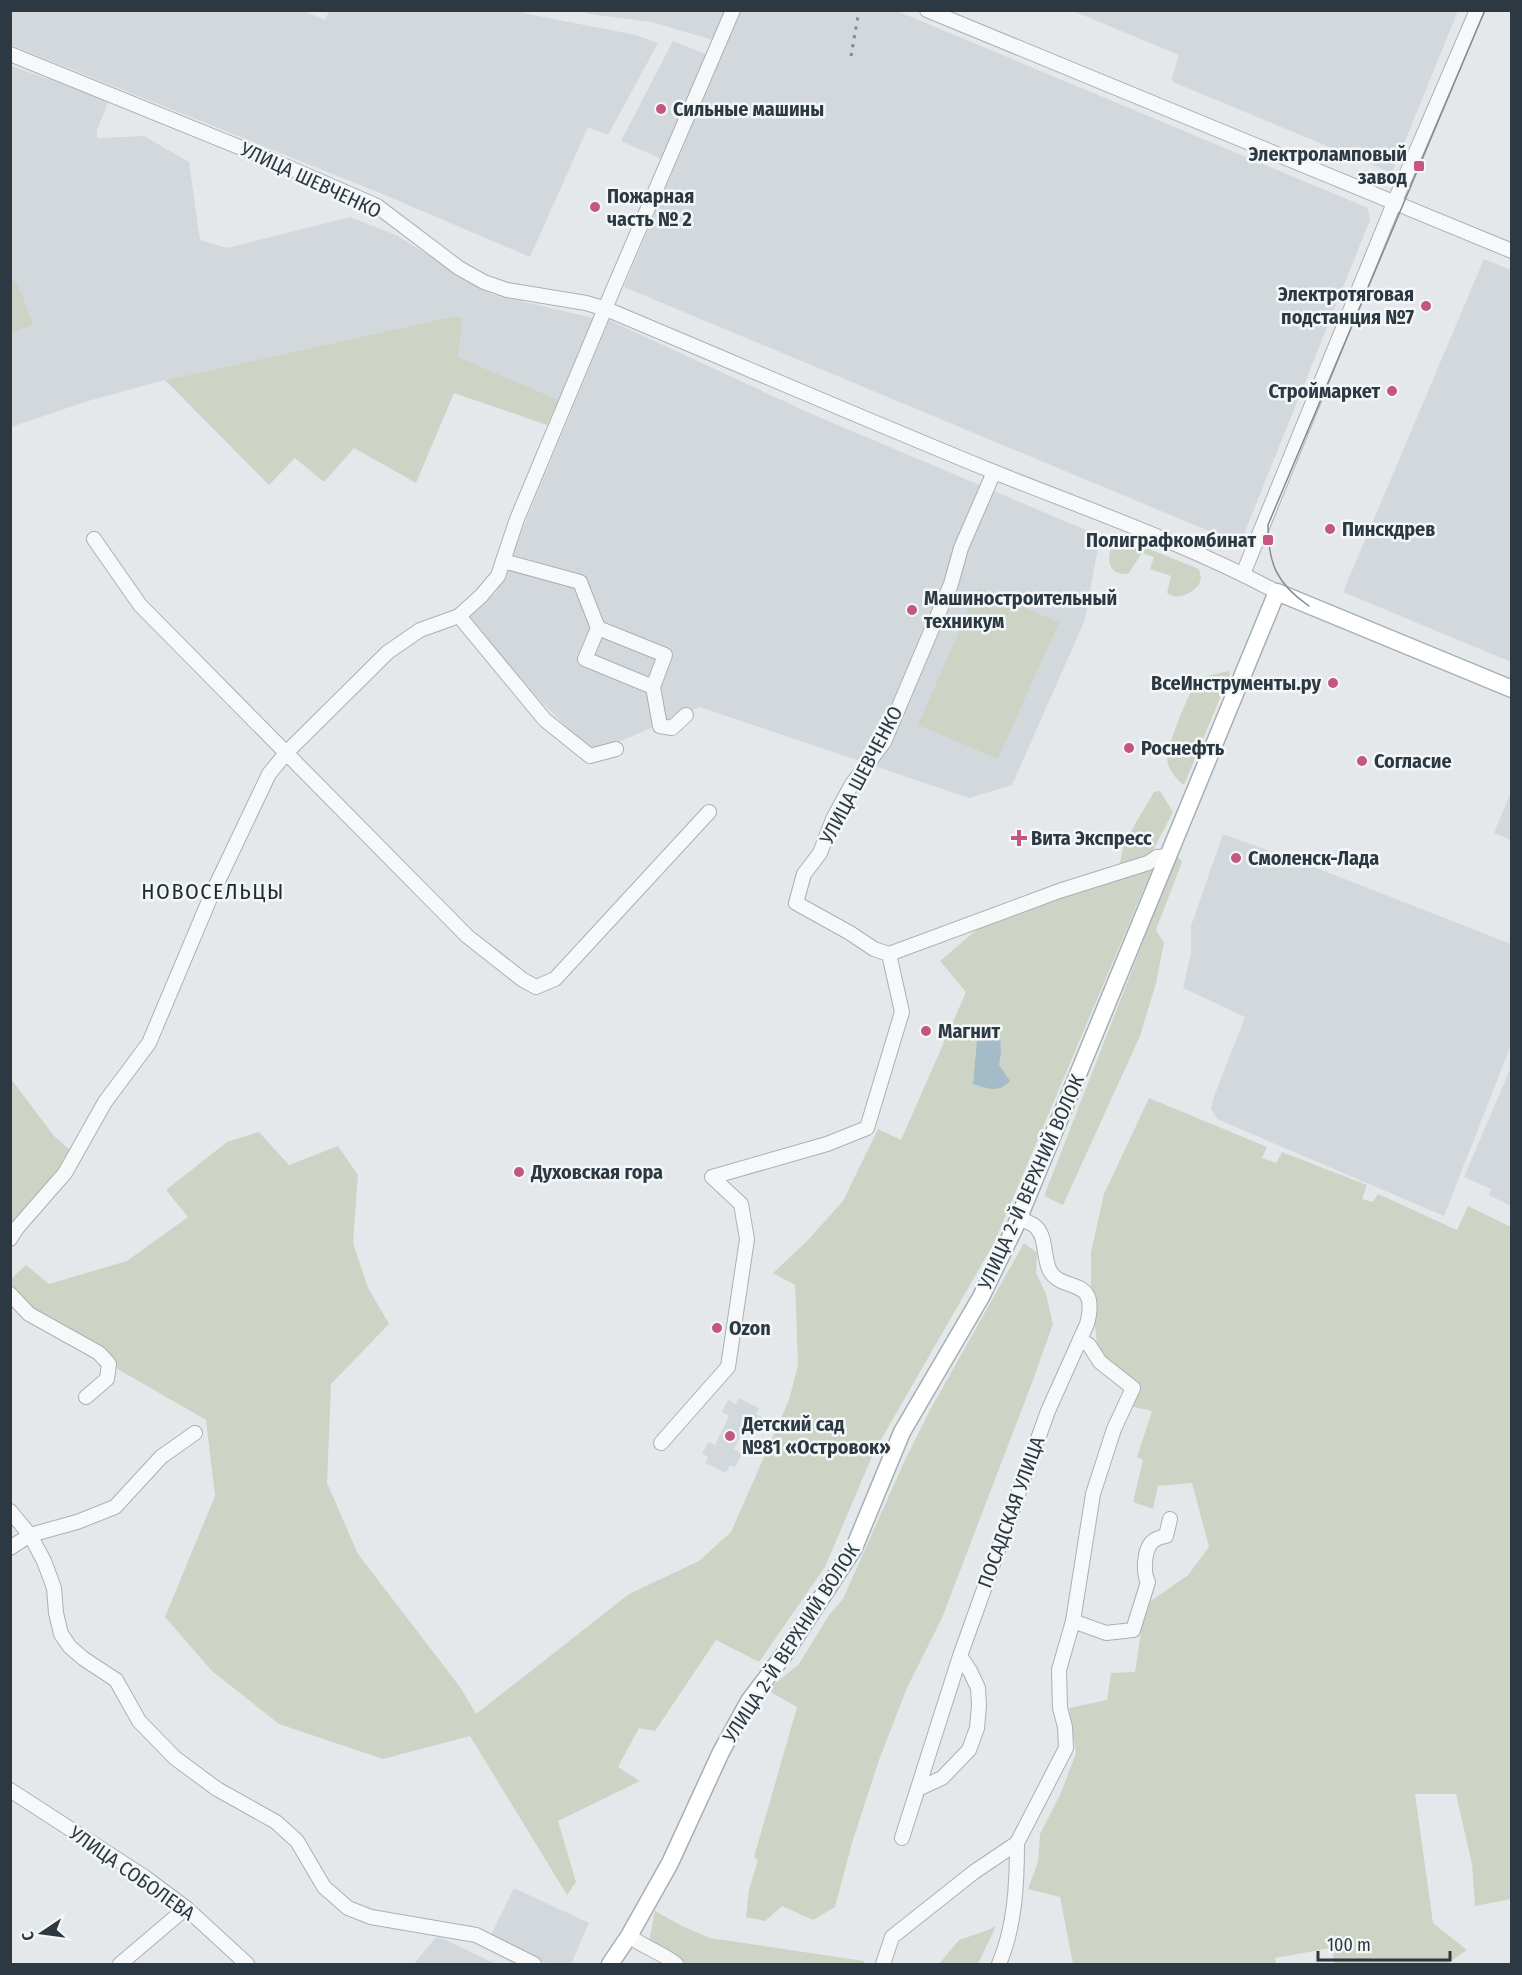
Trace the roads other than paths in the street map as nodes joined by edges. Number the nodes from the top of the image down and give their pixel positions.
1 (733, 10) edge
2 (927, 10) edge
3 (1477, 10) edge
4 (10, 54) edge
5 (1394, 203) junction
6 (1512, 251) edge
7 (606, 309) junction
8 (994, 472) junction
9 (94, 539) dead end
10 (503, 561) junction
11 (1243, 574) junction
12 (1277, 592) junction
13 (459, 616) junction
14 (598, 628) junction
15 (653, 687) junction
16 (1512, 689) edge
17 (686, 715) dead end
18 (616, 748) dead end
19 (287, 752) junction
20 (709, 812) dead end
21 (1168, 856) junction
22 (889, 954) junction
23 (1019, 1218) junction
24 (10, 1239) edge
25 (10, 1294) edge
26 (1080, 1340) junction
27 (86, 1397) dead end
28 (195, 1433) dead end
29 (661, 1443) dead end
30 (10, 1511) edge
31 (1170, 1519) dead end
32 (30, 1535) junction
33 (10, 1548) edge
34 (1074, 1621) junction
35 (960, 1656) junction
36 (918, 1788) junction
37 (10, 1790) edge
38 (902, 1838) dead end
39 (1017, 1843) junction
40 (186, 1908) junction
41 (629, 1936) junction
42 (120, 1965) edge
43 (247, 1965) edge
44 (534, 1965) edge
45 (610, 1965) edge
46 (676, 1965) edge
47 (883, 1965) edge
48 (999, 1965) edge

1 - 7 street
2 - 5 street
3 - 5 street
4 - 7 street, УЛИЦА ШЕВЧЕНКО
5 - 6 street
5 - 11 street
7 - 8 street, УЛИЦА ШЕВЧЕНКО
7 - 10 street
8 - 11 street, УЛИЦА ШЕВЧЕНКО
8 - 22 street, УЛИЦА ШЕВЧЕНКО
9 - 19 street
10 - 13 street
10 - 14 street
11 - 12 street, УЛИЦА ШЕВЧЕНКО
12 - 16 main road, УЛИЦА ШЕВЧЕНКО
12 - 21 main road, УЛИЦА 2-Й ВЕРХНИЙ ВОЛОК
13 - 18 street
13 - 19 street
14 - 15 street
14 - 15 street
15 - 17 street
19 - 20 street
19 - 24 street
21 - 22 street
21 - 23 main road, УЛИЦА 2-Й ВЕРХНИЙ ВОЛОК
22 - 29 street
23 - 26 street, ПОСАДСКАЯ УЛИЦА
23 - 41 main road, УЛИЦА 2-Й ВЕРХНИЙ ВОЛОК
25 - 27 street
26 - 34 street
26 - 35 street, ПОСАДСКАЯ УЛИЦА
28 - 32 street
30 - 32 street
31 - 34 street
32 - 33 street
32 - 44 street
34 - 39 street
35 - 36 street, ПОСАДСКАЯ УЛИЦА
35 - 36 street
36 - 38 street, ПОСАДСКАЯ УЛИЦА
37 - 40 street, УЛИЦА СОБОЛЕВА
39 - 47 street
39 - 48 street
40 - 42 street
40 - 43 street, УЛИЦА СОБОЛЕВА
41 - 45 main road, УЛИЦА 2-Й ВЕРХНИЙ ВОЛОК
41 - 46 street

